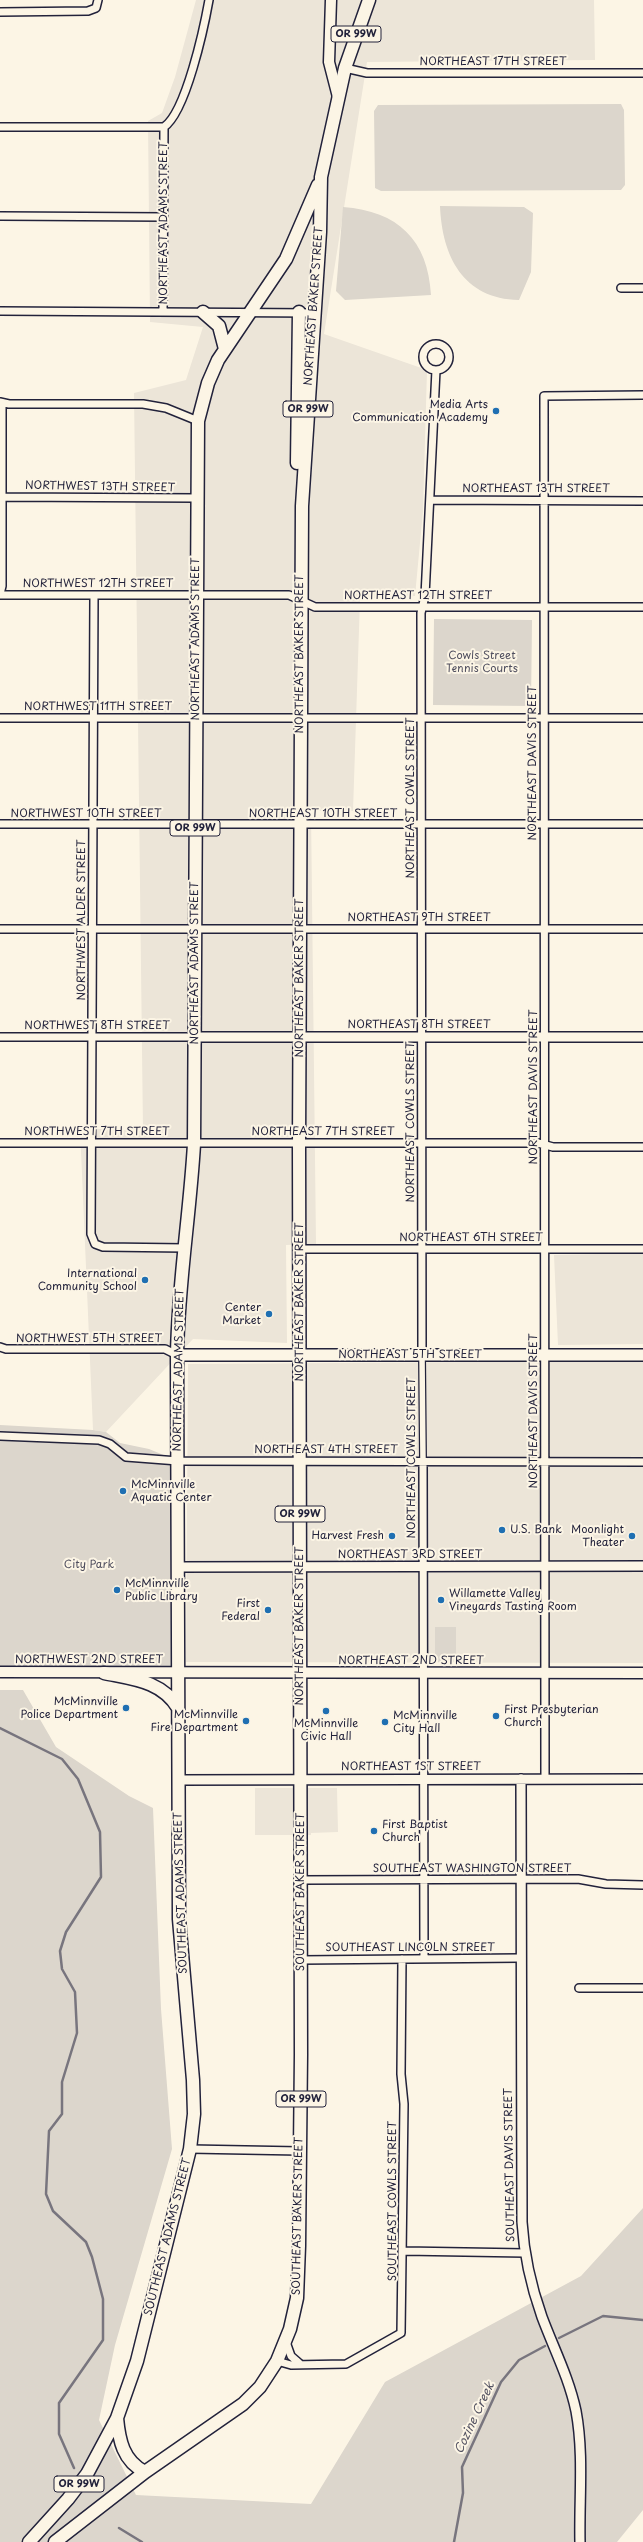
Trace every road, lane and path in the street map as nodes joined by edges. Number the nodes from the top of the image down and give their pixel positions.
1 (98, 0) edge
2 (209, 0) edge
3 (332, 0) edge
4 (369, 0) edge
5 (0, 12) edge
6 (344, 68) junction
7 (643, 73) edge
8 (338, 97) junction
9 (0, 128) edge
10 (164, 128) junction
11 (321, 177) junction
12 (0, 216) edge
13 (164, 217) junction
14 (621, 288) dead end
15 (643, 288) edge
16 (0, 311) edge
17 (163, 312) junction
18 (203, 312) junction
19 (248, 312) junction
20 (299, 312) junction
21 (314, 313) junction
22 (225, 349) junction
23 (436, 370) dead end
24 (643, 395) edge
25 (1, 402) edge
26 (198, 421) junction
27 (4, 497) junction
28 (196, 498) junction
29 (430, 500) junction
30 (544, 500) junction
31 (643, 501) edge
32 (302, 506) junction
33 (0, 594) edge
34 (94, 595) junction
35 (196, 595) junction
36 (301, 600) junction
37 (544, 606) junction
38 (423, 607) junction
39 (643, 607) edge
40 (0, 718) edge
41 (94, 718) junction
42 (196, 718) junction
43 (300, 718) junction
44 (422, 718) junction
45 (544, 718) junction
46 (643, 718) edge
47 (0, 824) edge
48 (544, 824) junction
49 (643, 824) edge
50 (93, 825) junction
51 (195, 825) junction
52 (300, 825) junction
53 (421, 825) junction
54 (0, 929) edge
55 (93, 929) junction
56 (195, 929) junction
57 (300, 929) junction
58 (422, 929) junction
59 (544, 929) junction
60 (643, 929) edge
61 (92, 1036) junction
62 (0, 1037) edge
63 (194, 1037) junction
64 (300, 1037) junction
65 (422, 1037) junction
66 (544, 1037) junction
67 (643, 1037) edge
68 (0, 1143) edge
69 (300, 1143) junction
70 (422, 1143) junction
71 (91, 1144) junction
72 (194, 1144) junction
73 (544, 1145) junction
74 (643, 1147) edge
75 (185, 1248) junction
76 (422, 1248) junction
77 (300, 1249) junction
78 (544, 1249) junction
79 (643, 1249) edge
80 (0, 1347) edge
81 (545, 1354) junction
82 (177, 1355) junction
83 (300, 1355) junction
84 (422, 1355) junction
85 (643, 1355) edge
86 (0, 1436) edge
87 (178, 1461) junction
88 (300, 1461) junction
89 (423, 1462) junction
90 (545, 1462) junction
91 (643, 1462) edge
92 (545, 1566) junction
93 (643, 1566) edge
94 (178, 1567) junction
95 (300, 1567) junction
96 (424, 1567) junction
97 (0, 1672) edge
98 (104, 1673) junction
99 (178, 1673) junction
100 (300, 1673) junction
101 (545, 1673) junction
102 (643, 1673) edge
103 (423, 1674) junction
104 (178, 1708) junction
105 (300, 1779) junction
106 (521, 1779) junction
107 (545, 1779) junction
108 (643, 1779) edge
109 (178, 1780) junction
110 (422, 1780) junction
111 (521, 1879) junction
112 (301, 1880) junction
113 (423, 1880) junction
114 (643, 1885) edge
115 (520, 1958) junction
116 (402, 1959) junction
117 (424, 1959) junction
118 (301, 1960) junction
119 (579, 1988) dead end
120 (643, 1988) edge
121 (190, 2149) junction
122 (300, 2151) junction
123 (404, 2252) junction
124 (524, 2253) junction
125 (286, 2342) junction
126 (277, 2361) junction
127 (299, 2363) junction
128 (117, 2418) junction
129 (145, 2472) junction
130 (29, 2542) edge
131 (55, 2542) edge
132 (580, 2542) edge

1 - 5 street
2 - 10 street, NORTHEAST ADAMS STREET
3 - 8 main road
4 - 6 highway, OR 99W
6 - 7 street, NORTHEAST 17TH STREET
6 - 8 highway, OR 99W
8 - 11 highway, OR 99W
9 - 10 street
10 - 13 street, NORTHEAST ADAMS STREET
11 - 19 highway, NORTHEAST ADAMS STREET / OR 99W
11 - 21 highway, NORTHEAST BAKER STREET / OR 99W
12 - 13 street
13 - 17 street, NORTHEAST ADAMS STREET
14 - 15 street
16 - 17 street
17 - 18 street
18 - 19 street
18 - 22 highway
19 - 20 street
19 - 22 highway, NORTHEAST ADAMS STREET / OR 99W
20 - 21 street
20 - 32 highway
21 - 32 highway, NORTHEAST BAKER STREET / OR 99W
22 - 26 highway, NORTHEAST ADAMS STREET / OR 99W
23 - 29 street, NORTHEAST COWLS STREET
24 - 30 street, NORTHEAST DAVIS STREET
25 - 26 street
25 - 27 street
26 - 28 highway, NORTHEAST ADAMS STREET / OR 99W
27 - 28 street, NORTHWEST 13TH STREET
27 - 33 street
28 - 35 highway, NORTHEAST ADAMS STREET / OR 99W
29 - 30 street, NORTHEAST 13TH STREET
29 - 38 street, NORTHEAST COWLS STREET
30 - 31 street, NORTHEAST 13TH STREET
30 - 37 street, NORTHEAST DAVIS STREET
32 - 36 highway, NORTHEAST BAKER STREET / OR 99W
33 - 34 street, NORTHWEST 12TH STREET
34 - 35 street, NORTHWEST 12TH STREET
34 - 41 street, NORTHWEST ALDER STREET
35 - 36 street, NORTHEAST 12TH STREET
35 - 42 highway, NORTHEAST ADAMS STREET / OR 99W
36 - 38 street, NORTHEAST 12TH STREET
36 - 43 highway, NORTHEAST BAKER STREET / OR 99W
37 - 38 street, NORTHEAST 12TH STREET
37 - 39 street, NORTHEAST 12TH STREET
37 - 45 street, NORTHEAST DAVIS STREET
38 - 44 street, NORTHEAST COWLS STREET
40 - 41 street, NORTHWEST 11TH STREET
41 - 42 street, NORTHWEST 11TH STREET
41 - 50 street, NORTHWEST ALDER STREET
42 - 43 street, NORTHWEST 11TH STREET
42 - 51 highway, NORTHEAST ADAMS STREET / OR 99W
43 - 44 street, NORTHWEST 11TH STREET
43 - 52 highway, NORTHEAST BAKER STREET / OR 99W
44 - 45 street, NORTHWEST 11TH STREET
44 - 53 street, NORTHEAST COWLS STREET
45 - 46 street, NORTHWEST 11TH STREET
45 - 48 street, NORTHEAST DAVIS STREET
47 - 50 street, NORTHWEST 10TH STREET
48 - 49 street, NORTHEAST 10TH STREET
48 - 53 street, NORTHEAST 10TH STREET
48 - 59 street, NORTHEAST DAVIS STREET
50 - 51 street, NORTHWEST 10TH STREET
50 - 55 street, NORTHWEST ALDER STREET
51 - 52 street, NORTHEAST 10TH STREET
51 - 56 highway, NORTHEAST ADAMS STREET / OR 99W
52 - 53 street, NORTHEAST 10TH STREET
52 - 57 highway, NORTHEAST BAKER STREET / OR 99W
53 - 58 street, NORTHEAST COWLS STREET
54 - 55 street, NORTHEAST 9TH STREET
55 - 56 street, NORTHEAST 9TH STREET
55 - 61 street, NORTHWEST ALDER STREET
56 - 57 street, NORTHEAST 9TH STREET
56 - 63 highway, NORTHEAST ADAMS STREET / OR 99W
57 - 58 street, NORTHEAST 9TH STREET
57 - 64 highway, NORTHEAST BAKER STREET / OR 99W
58 - 59 street, NORTHEAST 9TH STREET
58 - 65 street, NORTHEAST COWLS STREET
59 - 60 street, NORTHEAST 9TH STREET
59 - 66 street, NORTHEAST DAVIS STREET
61 - 62 street, NORTHWEST 8TH STREET
61 - 63 street, NORTHWEST 8TH STREET
61 - 71 street, NORTHWEST ALDER STREET
63 - 64 street, NORTHEAST 8TH STREET
63 - 72 highway, NORTHEAST ADAMS STREET / OR 99W
64 - 65 street, NORTHEAST 8TH STREET
64 - 69 highway, NORTHEAST BAKER STREET / OR 99W
65 - 66 street, NORTHEAST 8TH STREET
65 - 70 street, NORTHEAST COWLS STREET
66 - 67 street, NORTHEAST 8TH STREET
66 - 73 street, NORTHEAST DAVIS STREET
68 - 71 street, NORTHWEST 7TH STREET
69 - 70 street, NORTHEAST 7TH STREET
69 - 72 street, NORTHEAST 7TH STREET
69 - 77 highway, NORTHEAST BAKER STREET / OR 99W
70 - 73 street, NORTHEAST 7TH STREET
70 - 76 street, NORTHEAST COWLS STREET
71 - 72 street, NORTHWEST 7TH STREET
71 - 75 street, NORTHWEST ALDER STREET
72 - 75 highway, NORTHEAST ADAMS STREET / OR 99W
73 - 74 street, NORTHEAST 7TH STREET
73 - 78 street, NORTHEAST DAVIS STREET
75 - 82 highway, NORTHEAST ADAMS STREET / OR 99W
76 - 77 street, NORTHEAST 6TH STREET
76 - 78 street, NORTHEAST 6TH STREET
76 - 84 street, NORTHEAST COWLS STREET
77 - 83 highway, NORTHEAST BAKER STREET / OR 99W
78 - 79 street, NORTHEAST 6TH STREET
78 - 81 street, NORTHEAST DAVIS STREET
80 - 82 street, NORTHWEST 5TH STREET
81 - 84 main road, NORTHEAST 5TH STREET
81 - 85 main road, NORTHEAST 5TH STREET
81 - 90 street, NORTHEAST DAVIS STREET
82 - 83 main road, NORTHEAST 5TH STREET
82 - 87 highway, NORTHEAST ADAMS STREET / OR 99W
83 - 84 main road, NORTHEAST 5TH STREET
83 - 88 highway, NORTHEAST BAKER STREET / OR 99W
84 - 89 street, NORTHEAST COWLS STREET
86 - 87 street, NORTHEAST 4TH STREET
87 - 88 street, NORTHEAST 4TH STREET
87 - 94 highway, NORTHEAST ADAMS STREET / OR 99W
88 - 89 street, NORTHEAST 4TH STREET
88 - 95 highway, NORTHEAST BAKER STREET / OR 99W
89 - 90 street, NORTHEAST 4TH STREET
89 - 96 street, NORTHEAST COWLS STREET
90 - 91 street, NORTHEAST 4TH STREET
90 - 92 street, NORTHEAST DAVIS STREET
92 - 93 street, NORTHEAST 3RD STREET
92 - 96 street, NORTHEAST 3RD STREET
92 - 101 street, NORTHEAST DAVIS STREET
94 - 95 street, NORTHEAST 3RD STREET
94 - 99 highway, NORTHEAST ADAMS STREET / OR 99W
95 - 96 street, NORTHEAST 3RD STREET
95 - 100 highway, NORTHEAST BAKER STREET / OR 99W
96 - 103 street, NORTHEAST COWLS STREET
97 - 98 main road, NORTHWEST 2ND STREET
98 - 99 main road, NORTHWEST 2ND STREET
98 - 104 highway
99 - 100 main road, NORTHEAST 2ND STREET
99 - 104 highway, NORTHEAST ADAMS STREET / OR 99W
100 - 103 main road, NORTHEAST 2ND STREET
100 - 105 highway, NORTHEAST BAKER STREET / OR 99W
101 - 102 main road, NORTHEAST 2ND STREET
101 - 103 main road, NORTHEAST 2ND STREET
101 - 107 street, NORTHEAST DAVIS STREET
103 - 110 street, NORTHEAST COWLS STREET
104 - 109 highway, NORTHEAST ADAMS STREET / OR 99W
105 - 109 street, NORTHEAST 1ST STREET
105 - 110 street, NORTHEAST 1ST STREET
105 - 112 highway, SOUTHEAST BAKER STREET / OR 99W
106 - 107 street, NORTHEAST 1ST STREET
106 - 110 street, NORTHEAST 1ST STREET
106 - 111 street, SOUTHEAST DAVIS STREET
107 - 108 street, NORTHEAST 1ST STREET
109 - 121 highway, SOUTHEAST ADAMS STREET / OR 99W
110 - 113 street
111 - 113 street, SOUTHEAST WASHINGTON STREET
111 - 114 street, SOUTHEAST WASHINGTON STREET
111 - 115 street, SOUTHEAST DAVIS STREET
112 - 113 street, SOUTHEAST WASHINGTON STREET
112 - 118 highway, SOUTHEAST BAKER STREET / OR 99W
113 - 117 street
115 - 117 street, SOUTHEAST LINCOLN STREET
115 - 124 street, SOUTHEAST DAVIS STREET
116 - 117 street, SOUTHEAST LINCOLN STREET
116 - 118 street, SOUTHEAST LINCOLN STREET
116 - 123 street, SOUTHEAST COWLS STREET
118 - 122 highway, SOUTHEAST BAKER STREET / OR 99W
119 - 120 street
121 - 122 street
121 - 128 highway, SOUTHEAST ADAMS STREET / OR 99W
122 - 125 highway, SOUTHEAST BAKER STREET / OR 99W
123 - 124 street
123 - 127 street, SOUTHEAST COWLS STREET
124 - 132 street, SOUTHEAST DAVIS STREET
125 - 126 highway, SOUTHEAST BAKER STREET / OR 99W
125 - 127 street
126 - 127 street, SOUTHEAST COWLS STREET
126 - 129 highway, SOUTHEAST BAKER STREET / OR 99W
128 - 129 highway
128 - 130 highway, SOUTHEAST ADAMS STREET / OR 99W
129 - 131 highway, SOUTHEAST BAKER STREET / OR 99W

